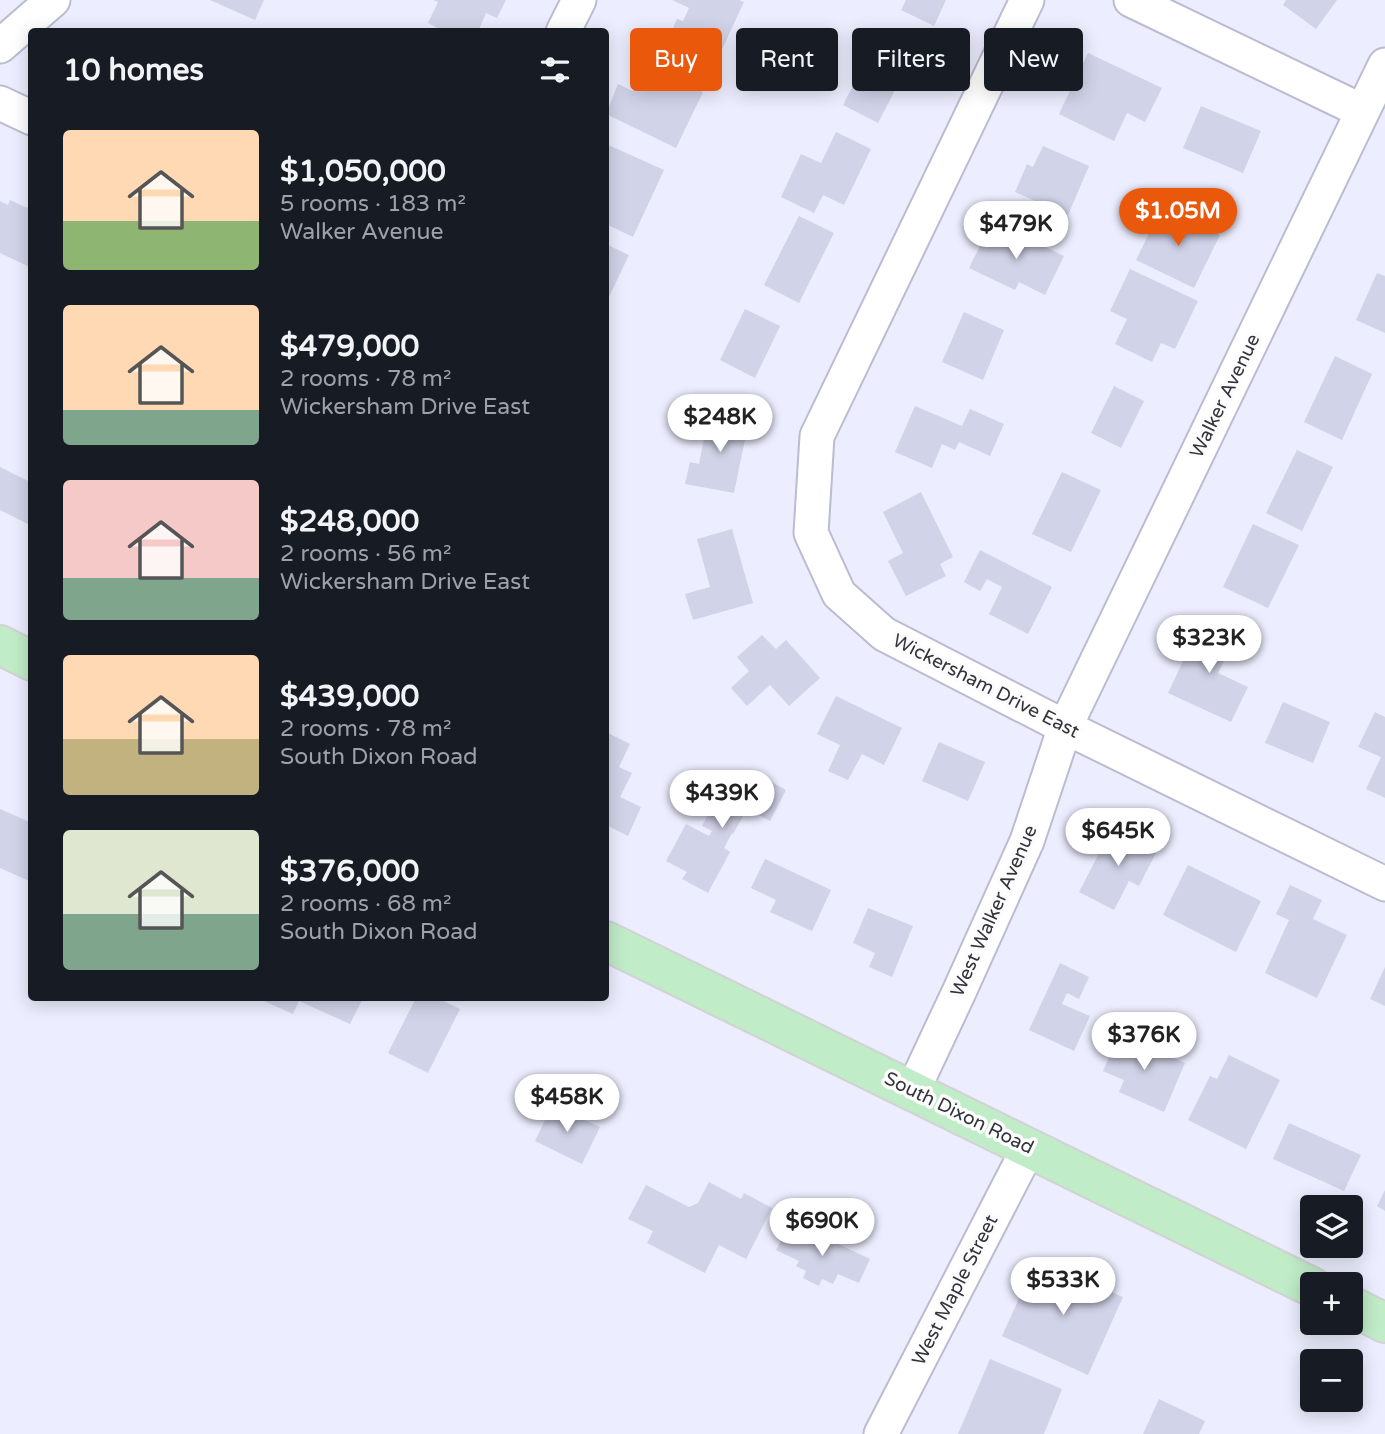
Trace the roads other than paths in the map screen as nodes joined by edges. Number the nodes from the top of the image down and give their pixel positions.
1 (53, 0) edge
2 (579, 0) edge
3 (1027, 0) edge
4 (1131, 0) edge
5 (566, 28) edge
6 (0, 46) edge
7 (1385, 65) edge
8 (0, 103) edge
9 (1362, 111) junction
10 (28, 116) edge
11 (0, 646) edge
12 (28, 659) edge
13 (1065, 727) junction
14 (1385, 884) edge
15 (609, 942) edge
16 (913, 1090) junction
17 (1029, 1147) junction
18 (1300, 1281) edge
19 (1363, 1312) edge
20 (1385, 1323) edge
21 (881, 1434) edge

1 - 6 street
2 - 5 street
3 - 13 street, Wickersham Drive East
4 - 9 street
7 - 9 street, Walker Avenue
8 - 10 street
9 - 13 street, Walker Avenue
11 - 12 main road
13 - 14 street, Wickersham Drive East
13 - 16 street, West Walker Avenue
15 - 16 main road, South Dixon Road
16 - 17 main road, South Dixon Road
17 - 18 main road, South Dixon Road
17 - 21 street, West Maple Street
19 - 20 main road

